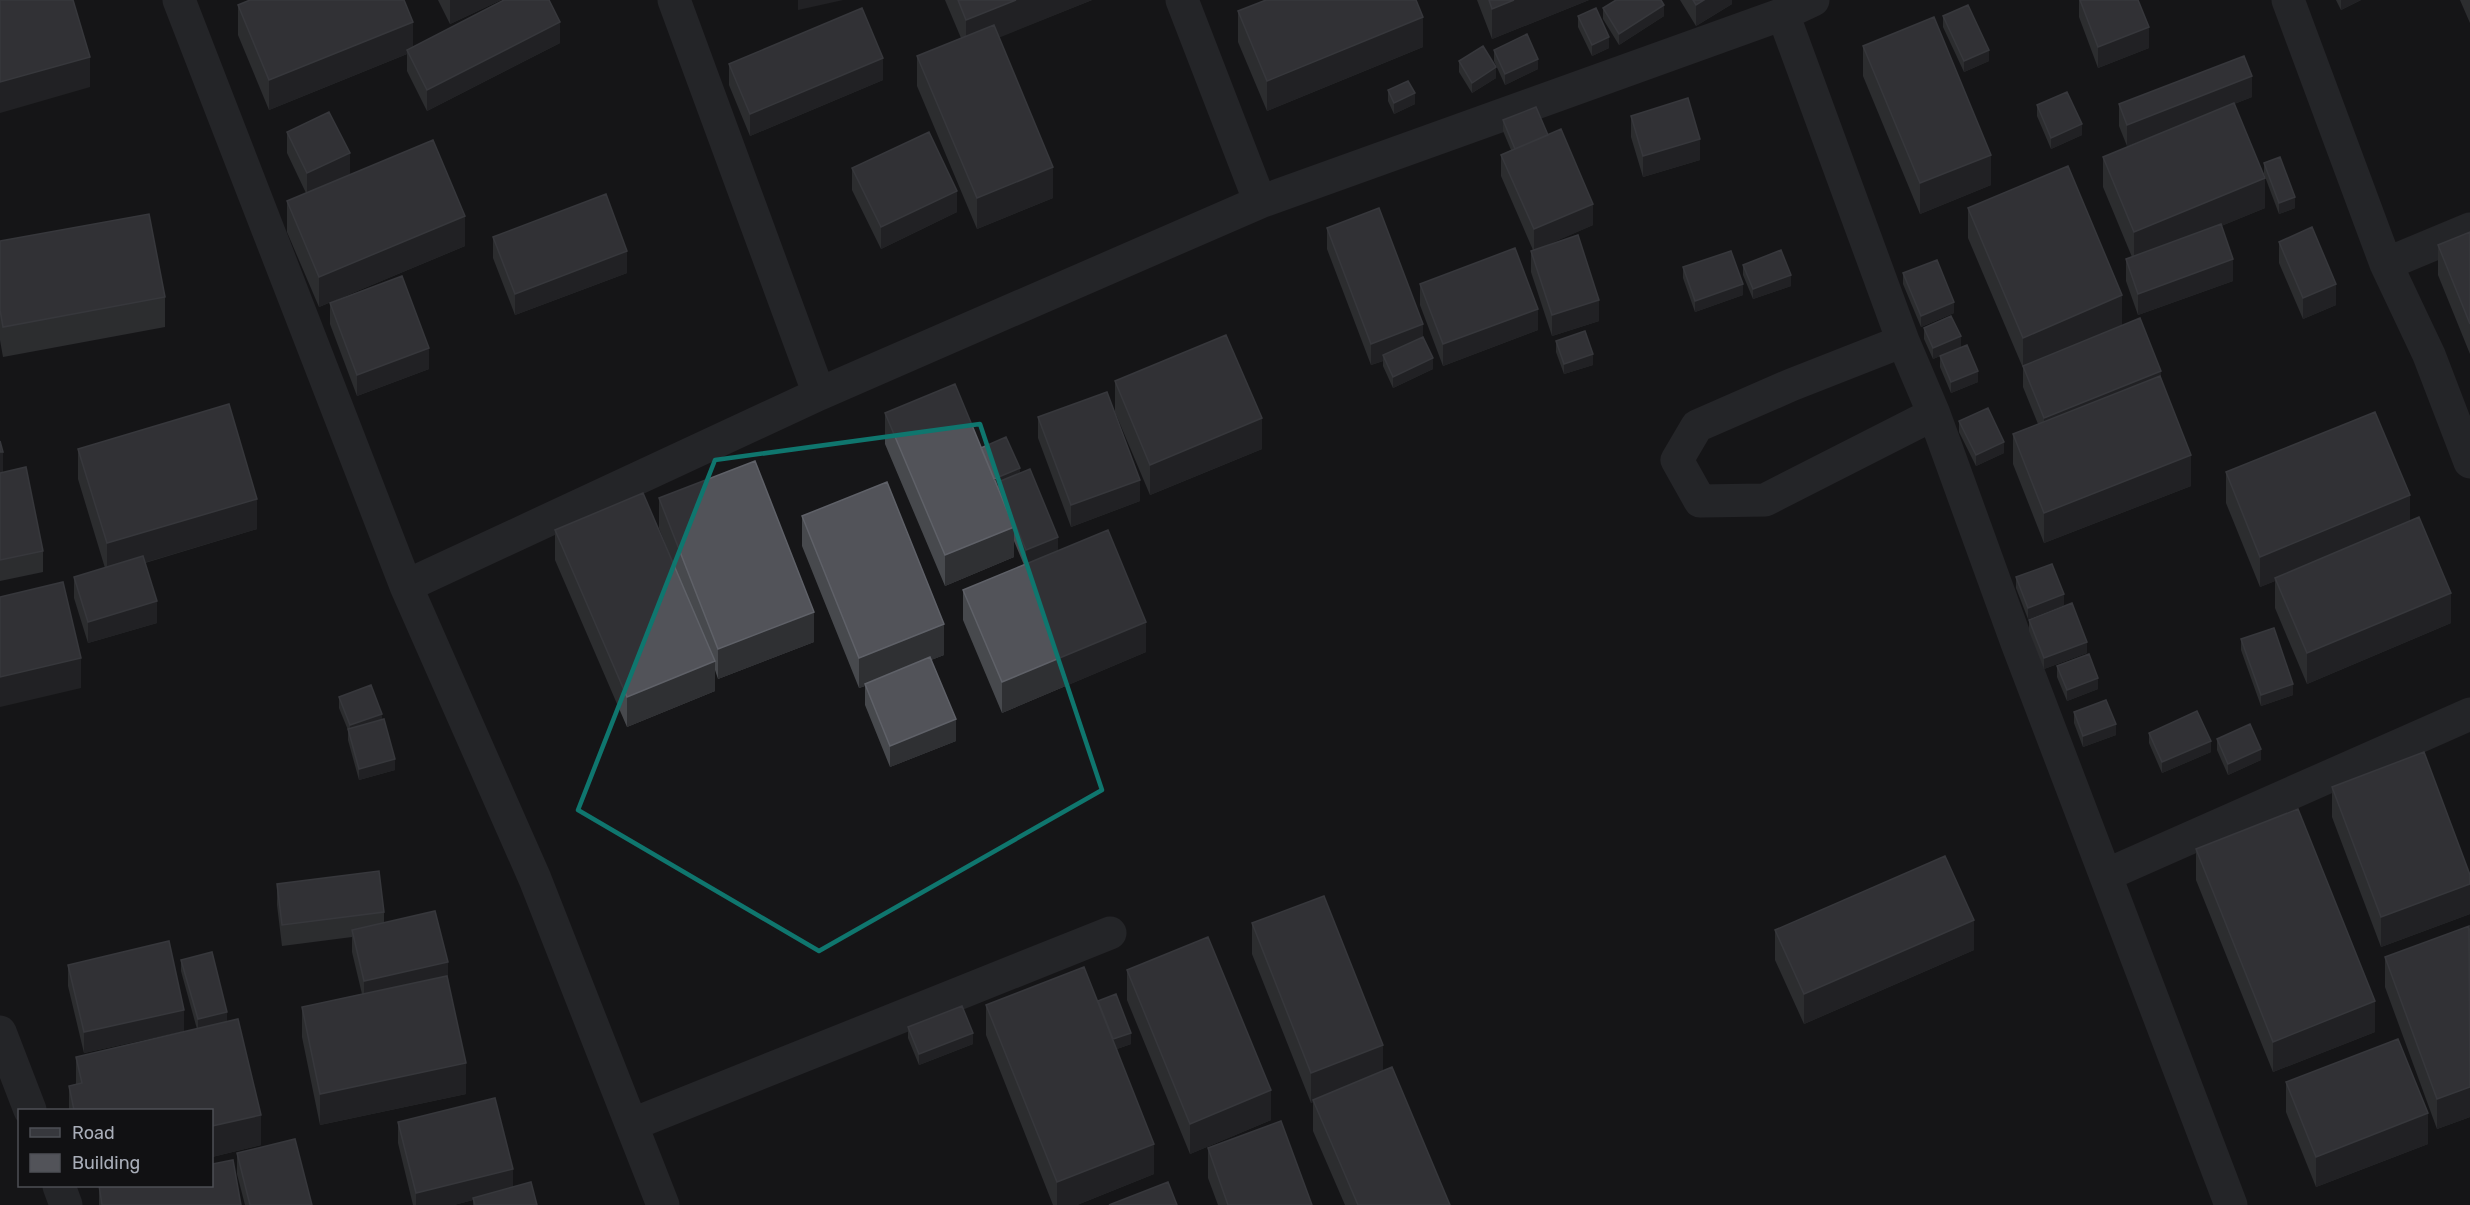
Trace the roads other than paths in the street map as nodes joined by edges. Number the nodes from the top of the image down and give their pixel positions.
1 (179, 0) edge
2 (674, 0) edge
3 (1182, 0) edge
4 (1813, 0) edge
5 (2288, 0) edge
6 (1783, 14) junction
7 (1260, 202) junction
8 (2470, 228) edge
9 (2386, 264) junction
10 (1903, 341) junction
11 (819, 394) junction
12 (1934, 414) junction
13 (2470, 462) edge
14 (406, 586) junction
15 (2470, 714) edge
16 (2106, 875) junction
17 (1110, 933) dead end
18 (0, 1032) edge
19 (30, 1109) edge
20 (633, 1124) junction
21 (60, 1187) edge
22 (66, 1205) edge
23 (663, 1205) edge
24 (2231, 1205) edge

1 - 14 street
2 - 11 street
3 - 7 street
4 - 6 street
5 - 9 street
6 - 7 street
6 - 10 street
7 - 11 street
8 - 9 street
9 - 13 street
10 - 12 street
10 - 12 street
11 - 14 street
12 - 16 street
14 - 20 street
15 - 16 street
16 - 24 street
17 - 20 street
18 - 19 street
20 - 23 street
21 - 22 street

